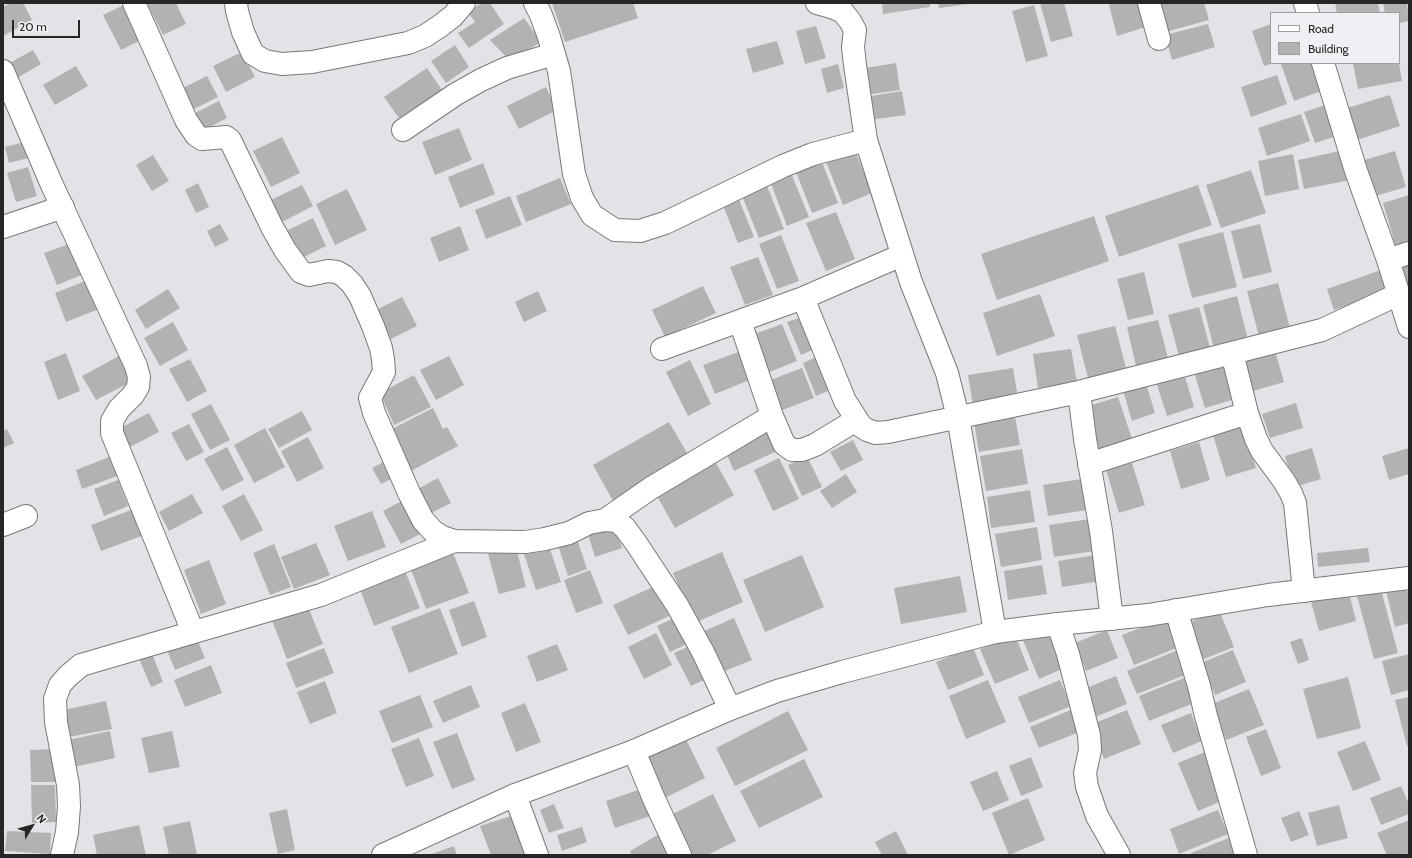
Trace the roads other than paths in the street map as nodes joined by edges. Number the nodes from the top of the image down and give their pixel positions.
1 (134, 3) edge
2 (236, 3) edge
3 (464, 3) edge
4 (535, 3) edge
5 (817, 3) edge
6 (1149, 3) edge
7 (1159, 39) dead end
8 (554, 54) junction
9 (1323, 64) edge
10 (3, 71) edge
11 (402, 130) dead end
12 (866, 140) junction
13 (63, 208) junction
14 (3, 227) edge
15 (1409, 253) edge
16 (902, 254) junction
17 (1388, 260) junction
18 (1399, 294) junction
19 (803, 298) junction
20 (740, 321) junction
21 (1409, 328) edge
22 (662, 349) dead end
23 (1232, 353) junction
24 (1079, 392) junction
25 (1247, 412) junction
26 (772, 416) junction
27 (958, 417) junction
28 (856, 420) junction
29 (1089, 464) junction
30 (26, 516) dead end
31 (605, 520) junction
32 (3, 525) edge
33 (454, 541) junction
34 (1409, 578) edge
35 (1304, 590) junction
36 (1176, 610) junction
37 (1112, 618) junction
38 (1058, 624) junction
39 (194, 632) junction
40 (995, 632) junction
41 (730, 709) junction
42 (634, 751) junction
43 (515, 795) junction
44 (1114, 853) edge
45 (62, 855) edge
46 (383, 855) edge
47 (537, 855) edge
48 (680, 855) edge
49 (1246, 855) edge

1 - 33 street
2 - 3 street
4 - 8 street
5 - 12 street
6 - 7 street
8 - 11 street
8 - 12 street
9 - 17 street
10 - 13 street
12 - 16 street
13 - 14 street
13 - 39 street
15 - 17 street
16 - 19 street
16 - 27 street
17 - 18 street
18 - 21 street
18 - 23 street
19 - 20 street
19 - 28 street
20 - 22 street
20 - 26 street
23 - 24 street
23 - 25 street
24 - 27 street
24 - 29 street
25 - 29 street
25 - 35 street
26 - 28 street
26 - 31 street
27 - 28 street
27 - 40 street
29 - 37 street
30 - 32 street
31 - 33 street
31 - 41 street
33 - 39 street
34 - 35 street
35 - 36 street
36 - 37 street
36 - 49 street
37 - 38 street
38 - 40 street
38 - 44 street
39 - 45 street
40 - 41 street
41 - 42 street
42 - 43 street
42 - 48 street
43 - 46 street
43 - 47 street

